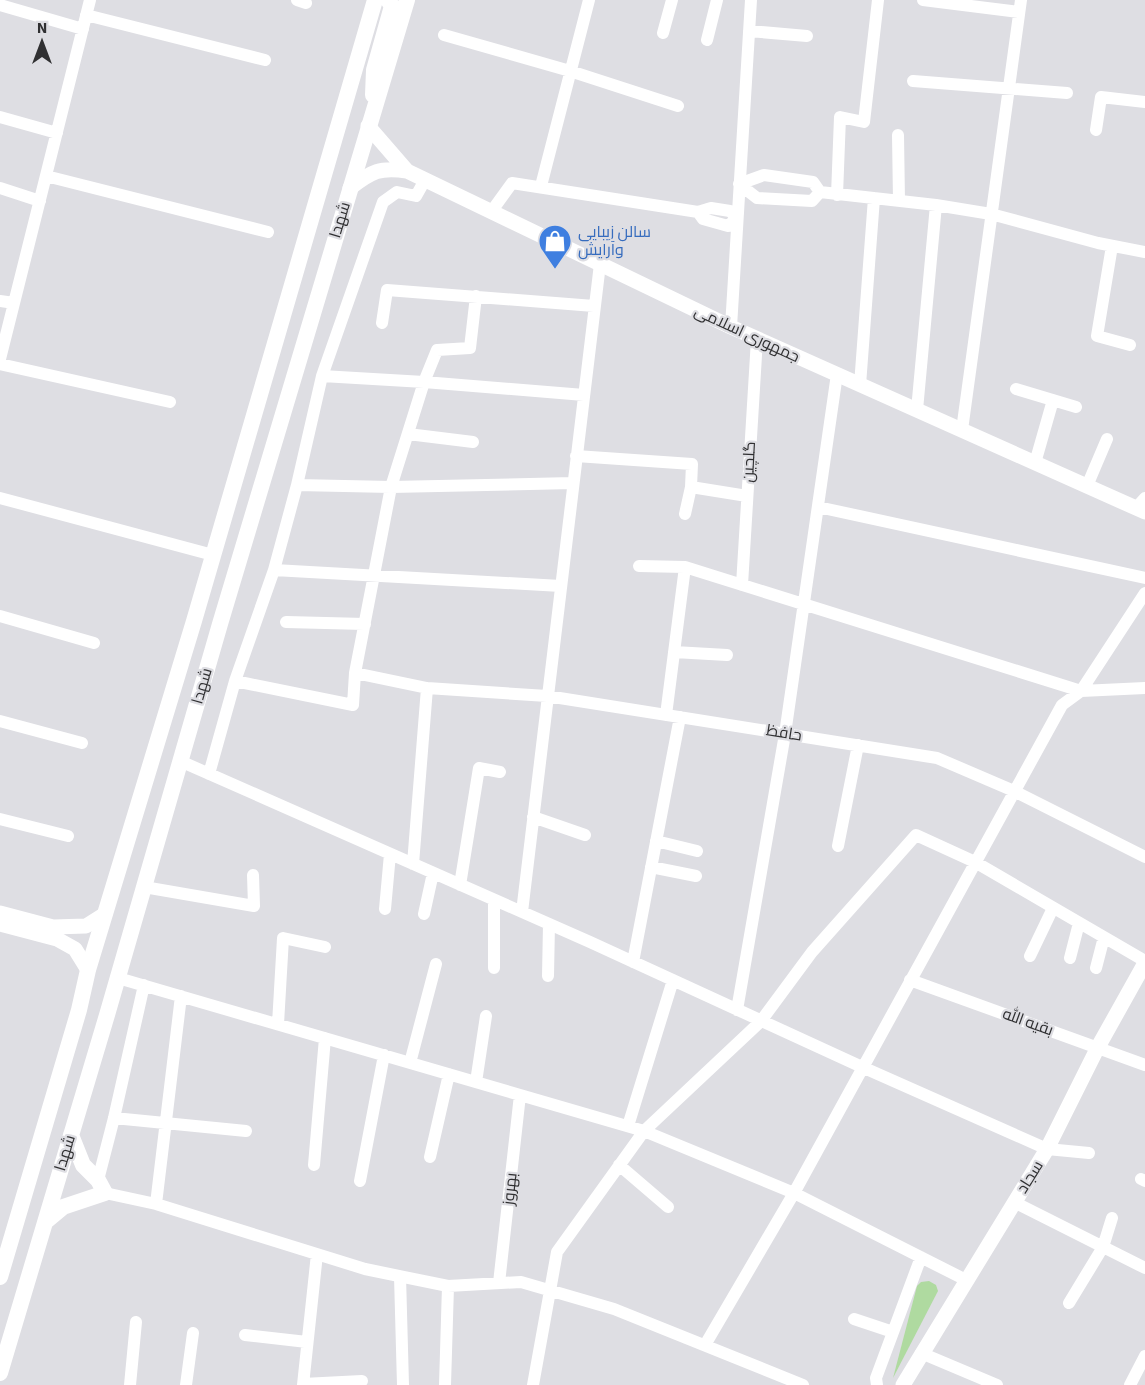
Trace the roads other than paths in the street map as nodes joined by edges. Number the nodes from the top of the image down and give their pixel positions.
1 (90, 0) edge
2 (375, 0) edge
3 (388, 0) edge
4 (407, 0) edge
5 (588, 0) edge
6 (672, 0) edge
7 (717, 0) edge
8 (751, 0) edge
9 (878, 0) edge
10 (923, 0) edge
11 (0, 5) edge
12 (1020, 6) edge
13 (86, 15) junction
14 (83, 28) junction
15 (749, 31) junction
16 (663, 33) dead end
17 (444, 35) dead end
18 (807, 36) dead end
19 (707, 40) dead end
20 (265, 60) dead end
21 (570, 71) junction
22 (913, 81) dead end
23 (1008, 88) junction
24 (1067, 93) dead end
25 (1145, 102) edge
26 (678, 106) dead end
27 (0, 117) edge
28 (371, 122) junction
29 (1096, 130) dead end
30 (57, 133) junction
31 (898, 135) dead end
32 (408, 171) junction
33 (46, 176) junction
34 (425, 180) junction
35 (739, 184) junction
36 (541, 186) junction
37 (0, 188) edge
38 (350, 188) junction
39 (820, 192) junction
40 (837, 195) junction
41 (874, 198) junction
42 (40, 201) junction
43 (899, 201) junction
44 (936, 205) junction
45 (491, 212) junction
46 (991, 214) junction
47 (737, 218) junction
48 (268, 232) dead end
49 (1112, 246) junction
50 (1145, 252) edge
51 (600, 264) junction
52 (476, 296) junction
53 (0, 301) edge
54 (14, 303) junction
55 (594, 306) junction
56 (382, 323) dead end
57 (731, 327) junction
58 (757, 339) junction
59 (1130, 345) dead end
60 (0, 359) edge
61 (0, 364) edge
62 (837, 375) junction
63 (322, 376) junction
64 (424, 382) junction
65 (860, 385) junction
66 (1016, 389) dead end
67 (584, 395) junction
68 (1053, 400) junction
69 (170, 402) dead end
70 (1076, 407) dead end
71 (917, 410) junction
72 (962, 430) junction
73 (408, 434) junction
74 (1107, 439) dead end
75 (473, 442) dead end
76 (576, 456) junction
77 (1035, 463) junction
78 (237, 472) junction
79 (263, 479) junction
80 (573, 483) junction
81 (297, 485) junction
82 (1087, 486) junction
83 (391, 487) junction
84 (691, 487) junction
85 (747, 496) junction
86 (0, 498) edge
87 (1142, 506) edge
88 (818, 507) junction
89 (685, 514) dead end
90 (213, 555) junction
91 (639, 566) dead end
92 (685, 567) junction
93 (274, 570) junction
94 (374, 575) junction
95 (1145, 578) edge
96 (742, 585) junction
97 (561, 586) junction
98 (1145, 593) edge
99 (804, 605) junction
100 (0, 616) edge
101 (286, 622) dead end
102 (365, 624) junction
103 (93, 644) dead end
104 (674, 652) junction
105 (727, 656) dead end
106 (355, 673) junction
107 (236, 681) junction
108 (427, 688) junction
109 (1145, 688) edge
110 (1081, 691) junction
111 (547, 696) junction
112 (666, 715) junction
113 (680, 717) junction
114 (0, 721) edge
115 (785, 734) junction
116 (82, 743) dead end
117 (858, 745) junction
118 (180, 761) junction
119 (500, 772) dead end
120 (209, 774) junction
121 (1014, 791) junction
122 (533, 817) junction
123 (0, 819) edge
124 (585, 835) dead end
125 (68, 836) dead end
126 (656, 841) junction
127 (838, 846) dead end
128 (697, 852) dead end
129 (390, 854) junction
130 (1145, 857) edge
131 (975, 862) junction
132 (412, 864) junction
133 (651, 867) junction
134 (433, 873) junction
135 (253, 875) dead end
136 (696, 876) dead end
137 (460, 885) junction
138 (144, 886) junction
139 (494, 900) junction
140 (1053, 908) junction
141 (386, 909) dead end
142 (522, 912) junction
143 (0, 913) edge
144 (105, 914) junction
145 (424, 914) dead end
146 (1079, 922) junction
147 (0, 924) edge
148 (549, 924) junction
149 (1104, 937) junction
150 (325, 947) dead end
151 (1030, 956) dead end
152 (1070, 958) dead end
153 (633, 962) junction
154 (1145, 962) edge
155 (436, 964) dead end
156 (494, 968) dead end
157 (1096, 968) dead end
158 (88, 970) junction
159 (548, 976) dead end
160 (118, 978) junction
161 (673, 980) junction
162 (910, 980) junction
163 (144, 985) junction
164 (181, 996) junction
165 (737, 1010) junction
166 (486, 1016) dead end
167 (761, 1021) junction
168 (278, 1024) junction
169 (325, 1038) junction
170 (1098, 1047) junction
171 (384, 1055) junction
172 (410, 1063) junction
173 (1145, 1065) edge
174 (862, 1067) junction
175 (449, 1074) junction
176 (476, 1082) junction
177 (520, 1095) junction
178 (114, 1118) junction
179 (166, 1124) junction
180 (628, 1126) junction
181 (246, 1131) dead end
182 (644, 1131) junction
183 (70, 1135) junction
184 (1047, 1149) junction
185 (1089, 1154) dead end
186 (430, 1157) dead end
187 (314, 1165) dead end
188 (619, 1165) junction
189 (360, 1181) dead end
190 (101, 1187) junction
191 (794, 1193) junction
192 (1014, 1202) junction
193 (156, 1204) junction
194 (668, 1207) dead end
195 (1112, 1218) dead end
196 (44, 1223) junction
197 (1103, 1247) junction
198 (316, 1254) junction
199 (921, 1257) junction
200 (1145, 1268) edge
201 (400, 1276) junction
202 (0, 1277) edge
203 (966, 1280) junction
204 (499, 1283) junction
205 (448, 1286) junction
206 (551, 1290) junction
207 (1069, 1303) dead end
208 (854, 1319) dead end
209 (136, 1322) dead end
210 (893, 1332) junction
211 (193, 1333) dead end
212 (245, 1335) dead end
213 (307, 1342) junction
214 (705, 1345) junction
215 (921, 1353) junction
216 (1145, 1356) edge
217 (0, 1373) edge
218 (363, 1381) dead end
219 (303, 1384) edge
220 (130, 1385) edge
221 (186, 1385) edge
222 (403, 1385) edge
223 (445, 1385) edge
224 (533, 1385) edge
225 (803, 1385) edge
226 (878, 1385) edge
227 (903, 1385) edge
228 (997, 1385) edge
229 (1130, 1385) edge

1 - 13 street
2 - 78 main road, شهدا
3 - 28 main road
4 - 28 main road, شهدا
5 - 21 street
6 - 16 street
7 - 19 street
8 - 15 street
9 - 40 street
10 - 12 street
11 - 14 street
12 - 23 street
13 - 14 street
13 - 20 street
14 - 30 street
15 - 18 street
15 - 35 street
17 - 21 street
21 - 26 street
21 - 36 street
22 - 23 street
23 - 24 street
23 - 46 street
25 - 29 street
27 - 30 street
28 - 32 street, جمهوری اسلامی
28 - 38 main road, شهدا
30 - 33 street
31 - 43 street
32 - 34 street, جمهوری اسلامی
32 - 38 street
33 - 42 street
33 - 48 street
34 - 45 street, جمهوری اسلامی
34 - 63 street
35 - 39 street
35 - 39 street
35 - 47 street
36 - 45 street
36 - 47 street
37 - 42 street
38 - 79 main road, شهدا
39 - 40 street
40 - 41 street
41 - 43 street
41 - 65 street
42 - 54 street
43 - 44 street
44 - 46 street
44 - 71 street
45 - 51 street, جمهوری اسلامی
46 - 49 street
46 - 72 street
47 - 57 street
49 - 50 street
49 - 59 street
51 - 55 street
51 - 57 street, جمهوری اسلامی
52 - 55 street
52 - 56 street
52 - 64 street
53 - 54 street
54 - 60 street
55 - 67 street
57 - 58 street, جمهوری اسلامی
58 - 62 street, جمهوری اسلامی
58 - 85 street, گلچین
61 - 69 street
62 - 65 street, جمهوری اسلامی
62 - 88 street
63 - 64 street
63 - 81 street
64 - 67 street
64 - 73 street
65 - 71 street, جمهوری اسلامی
66 - 68 street
67 - 76 street
68 - 70 street
68 - 77 street
71 - 72 street, جمهوری اسلامی
72 - 77 street, جمهوری اسلامی
73 - 75 street
73 - 83 street
74 - 82 street
76 - 80 street
76 - 84 street
77 - 82 street, جمهوری اسلامی
78 - 79 main road
78 - 90 main road, شهدا
79 - 118 main road, شهدا
80 - 83 street
80 - 97 street
81 - 83 street
81 - 93 street
82 - 87 street, جمهوری اسلامی
83 - 94 street
84 - 85 street
84 - 89 street
85 - 96 street, گلچین
86 - 90 street
88 - 95 street
88 - 99 street
90 - 144 main road, شهدا
91 - 92 street
92 - 96 street
92 - 104 street
93 - 94 street
93 - 107 street
94 - 97 street
94 - 102 street
96 - 99 street
97 - 111 street
98 - 110 street
99 - 110 street
99 - 115 street
100 - 103 street
101 - 102 street
102 - 106 street
104 - 105 street
104 - 112 street
106 - 107 street
106 - 108 street, حافظ
107 - 120 street
108 - 111 street, حافظ
108 - 132 street
109 - 110 street
110 - 121 street
111 - 112 street, حافظ
111 - 122 street
112 - 113 street, حافظ
113 - 115 street, حافظ
113 - 126 street
114 - 116 street
115 - 117 street, حافظ
115 - 165 street
117 - 121 street, حافظ
117 - 127 street
118 - 120 street
118 - 138 main road, شهدا
119 - 137 street
120 - 129 street
121 - 130 street, حافظ
121 - 131 street
122 - 124 street
122 - 142 street
123 - 125 street
126 - 128 street
126 - 133 street
129 - 132 street
129 - 141 street
131 - 140 street
131 - 162 street
131 - 167 street
132 - 134 street
133 - 136 street
133 - 153 street
134 - 137 street
134 - 145 street
135 - 138 street
137 - 139 street
138 - 160 main road, شهدا
139 - 142 street
139 - 156 street
140 - 146 street
140 - 151 street
142 - 148 street
143 - 144 street
144 - 158 main road, شهدا
146 - 149 street
146 - 152 street
147 - 158 street
148 - 153 street
148 - 159 street
149 - 154 street
149 - 157 street
150 - 168 street
153 - 161 street
154 - 170 street, سجاد
155 - 172 street
158 - 202 main road, شهدا
160 - 163 street
160 - 183 main road, شهدا
161 - 165 street
161 - 180 street
162 - 170 street, بقیه الله
162 - 174 street
163 - 164 street
163 - 178 street
164 - 168 street
164 - 179 street
165 - 167 street
166 - 176 street
167 - 174 street
167 - 182 street
168 - 169 street
169 - 171 street
169 - 187 street
170 - 173 street, بقیه الله
170 - 184 street, سجاد
171 - 172 street
171 - 189 street
172 - 175 street
174 - 184 street
174 - 191 street
175 - 176 street
175 - 186 street
176 - 177 street
177 - 180 street
177 - 204 street, بهروز
178 - 179 street
178 - 190 street
179 - 181 street
179 - 193 street
180 - 182 street
182 - 188 street
182 - 191 street
183 - 190 main road
183 - 196 main road, شهدا
184 - 185 street
184 - 192 street, سجاد
188 - 194 street
188 - 206 street
190 - 193 street
190 - 196 main road
191 - 199 street
191 - 214 street
192 - 197 street
192 - 203 street, سجاد
193 - 198 street
195 - 197 street
196 - 217 main road, شهدا
197 - 200 street
197 - 207 street
198 - 201 street
198 - 213 street
199 - 203 street
199 - 210 street
201 - 205 street
201 - 222 street
203 - 215 street, سجاد
204 - 205 street
204 - 206 street
205 - 223 street
206 - 214 street
206 - 224 street
208 - 210 street
209 - 220 street
210 - 226 street
211 - 221 street
212 - 213 street
213 - 219 street
214 - 225 street
215 - 227 street, سجاد
215 - 228 street
216 - 229 street
218 - 219 street

